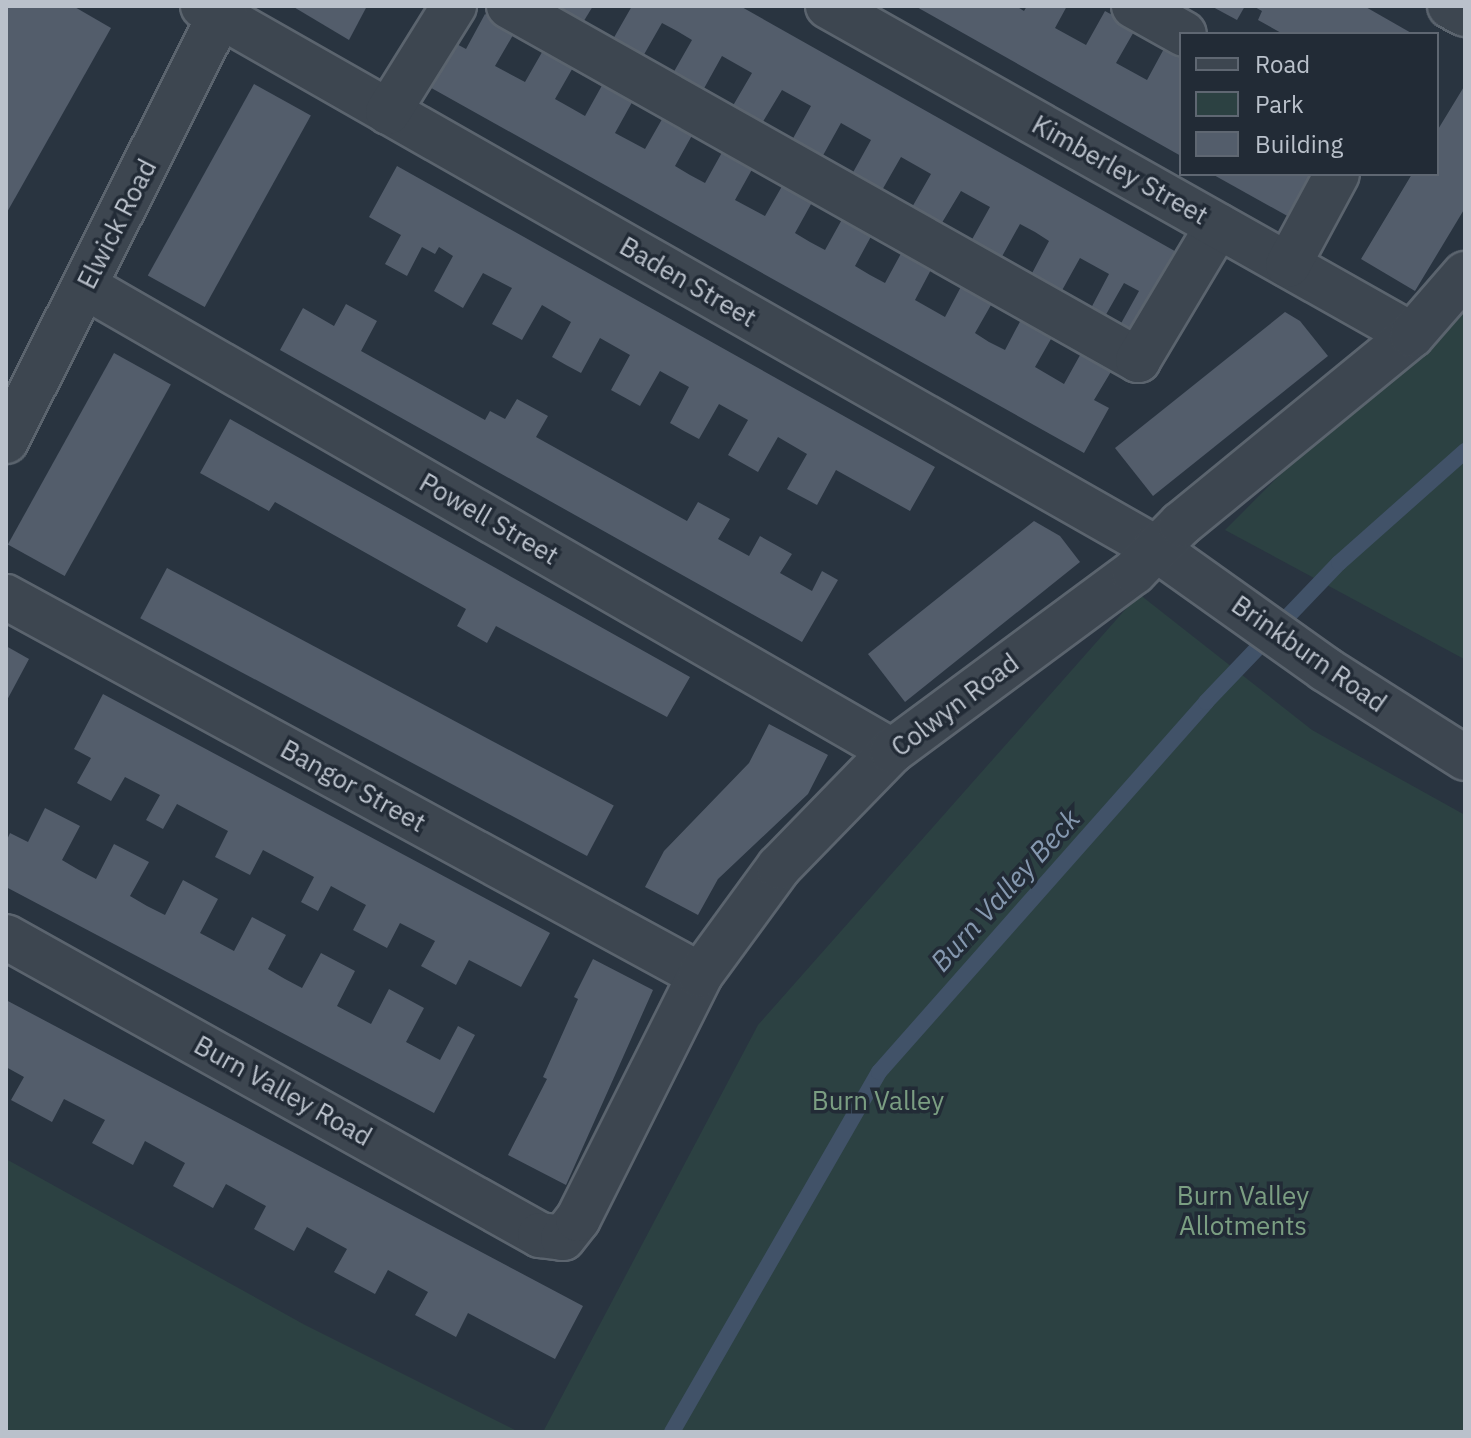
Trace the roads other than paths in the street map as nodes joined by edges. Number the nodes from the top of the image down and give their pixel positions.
1 (454, 6) edge
2 (509, 6) edge
3 (828, 6) edge
4 (1134, 6) edge
5 (1450, 6) edge
6 (216, 9) edge
7 (1465, 14) edge
8 (1180, 32) edge
9 (388, 112) junction
10 (1336, 176) edge
11 (1218, 226) junction
12 (1288, 265) junction
13 (1465, 274) edge
14 (86, 287) junction
15 (1412, 335) junction
16 (6, 441) edge
17 (1155, 548) junction
18 (6, 597) edge
19 (892, 751) junction
20 (1465, 758) edge
21 (6, 937) edge
22 (700, 975) junction
23 (563, 1238) joint

1 - 9 street
2 - 11 street
3 - 11 street, Kimberley Street
4 - 8 street
5 - 7 street
6 - 9 street, Baden Street
6 - 14 street, Elwick Road
9 - 17 street, Baden Street
10 - 12 street
11 - 12 street, Kimberley Street
12 - 15 street, Kimberley Street
13 - 15 street, Colwyn Road
14 - 16 street, Elwick Road
14 - 19 street, Powell Street
15 - 17 street, Colwyn Road
17 - 19 street, Colwyn Road
17 - 20 street, Brinkburn Road
18 - 22 street, Bangor Street
19 - 22 street, Colwyn Road
21 - 23 street, Burn Valley Road
22 - 23 street, Colwyn Road

